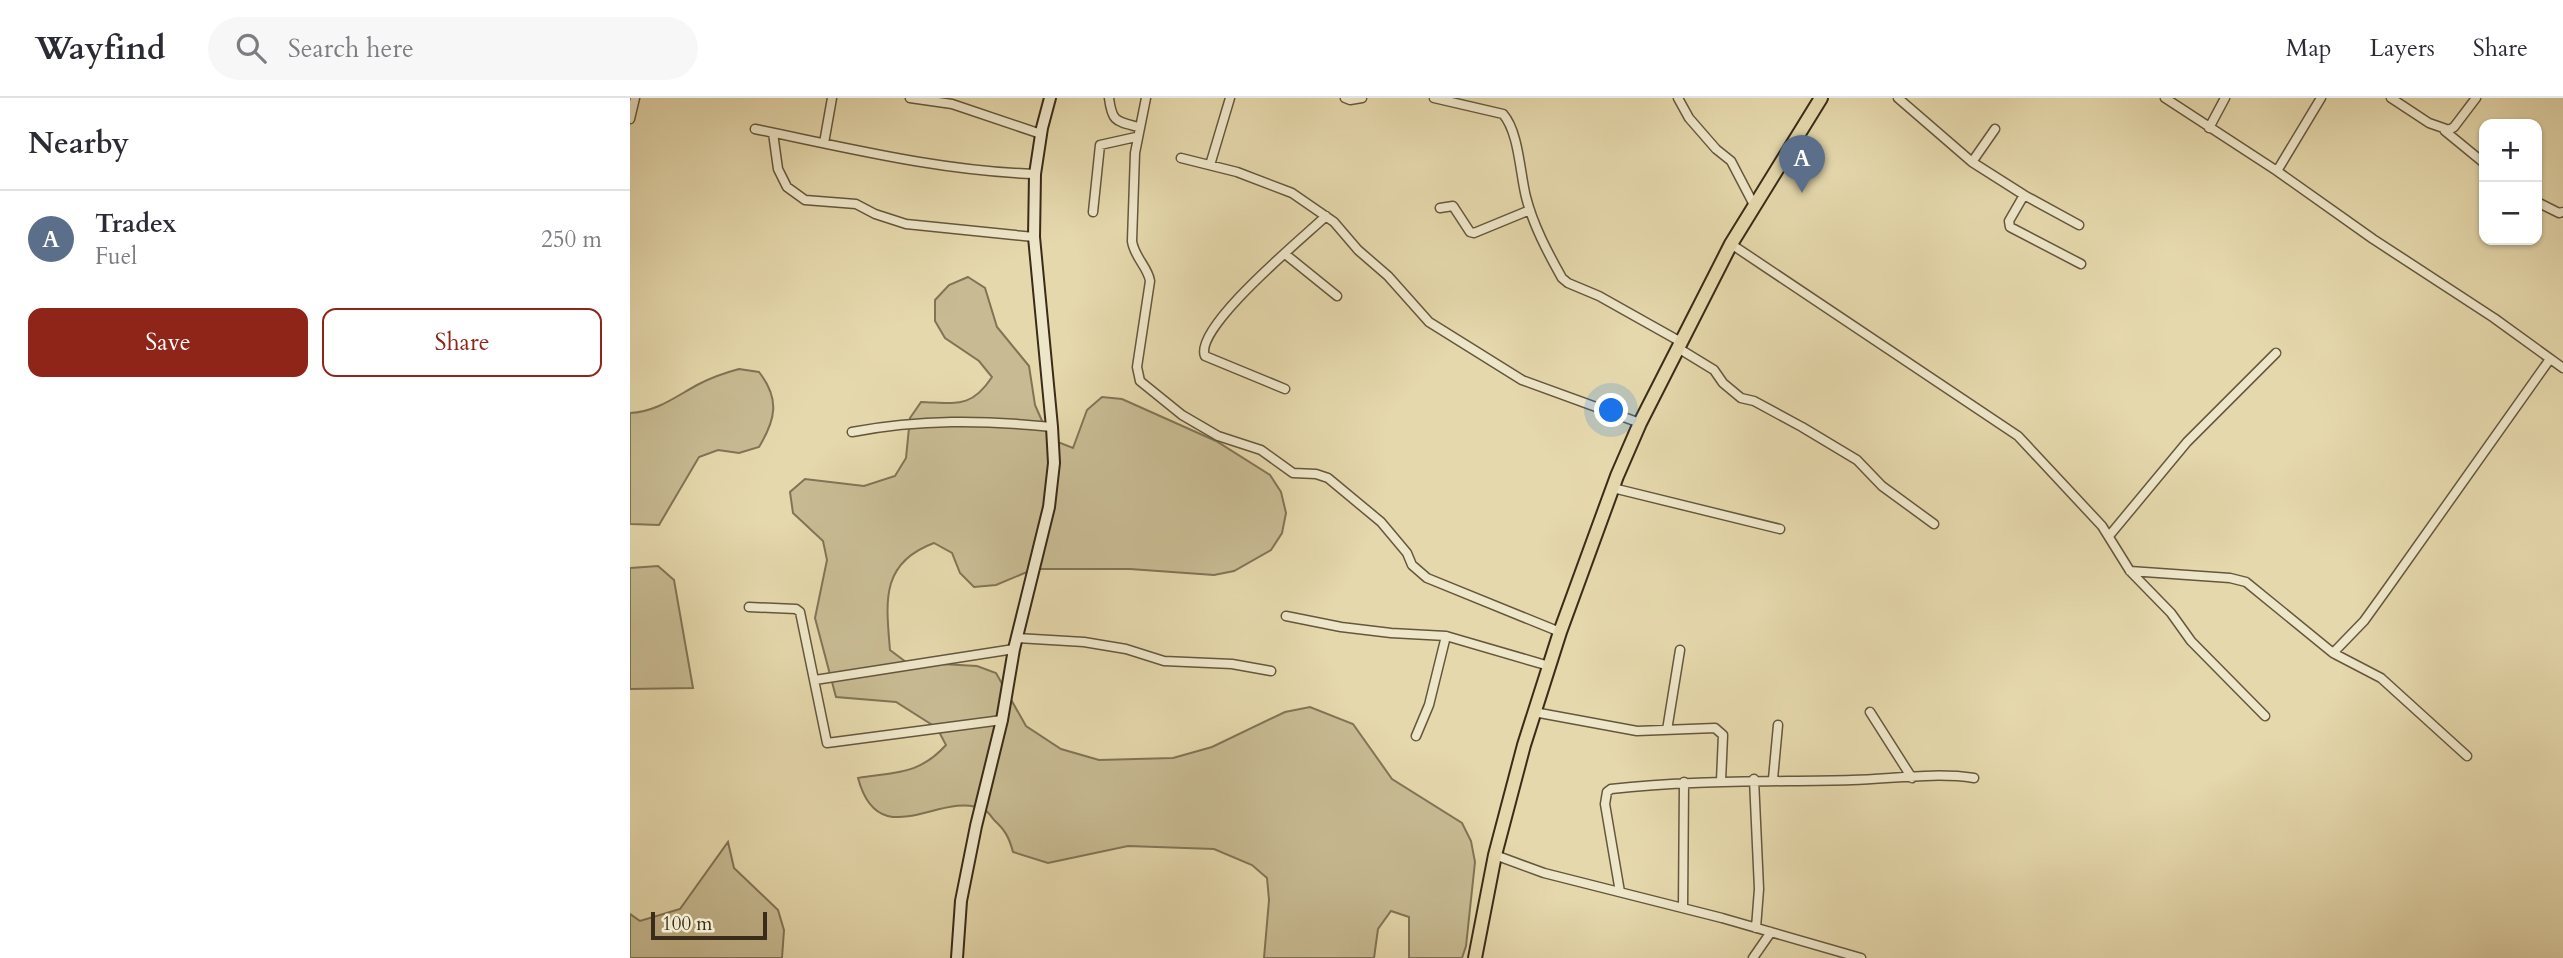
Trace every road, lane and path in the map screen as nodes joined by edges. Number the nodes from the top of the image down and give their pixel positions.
1 (635, 98) edge
2 (832, 98) edge
3 (910, 98) edge
4 (1050, 98) edge
5 (1109, 98) edge
6 (1146, 98) edge
7 (1230, 98) edge
8 (1345, 98) edge
9 (1362, 98) edge
10 (1678, 98) edge
11 (1821, 98) edge
12 (1898, 98) edge
13 (2165, 98) edge
14 (2225, 98) edge
15 (2321, 98) edge
16 (2391, 98) edge
17 (2476, 98) edge
18 (1437, 99) edge
19 (1470, 102) edge
20 (630, 118) edge
21 (1138, 127) junction
22 (2209, 128) junction
23 (755, 129) dead end
24 (1995, 129) dead end
25 (2442, 129) junction
26 (773, 132) junction
27 (1041, 134) junction
28 (1136, 137) junction
29 (824, 143) junction
30 (1181, 158) dead end
31 (2479, 159) edge
32 (1972, 162) junction
33 (1210, 165) junction
34 (2277, 172) junction
35 (1035, 174) junction
36 (2024, 195) junction
37 (2542, 204) edge
38 (1754, 205) junction
39 (1440, 208) dead end
40 (1530, 210) junction
41 (1093, 212) dead end
42 (2563, 212) edge
43 (1326, 216) junction
44 (2079, 225) dead end
45 (1034, 237) junction
46 (1731, 244) junction
47 (1286, 254) junction
48 (2081, 264) dead end
49 (1337, 296) dead end
50 (1680, 345) junction
51 (2276, 353) dead end
52 (2550, 359) junction
53 (2563, 368) edge
54 (1285, 389) dead end
55 (1640, 423) junction
56 (1052, 427) junction
57 (852, 432) dead end
58 (1613, 488) junction
59 (1934, 524) dead end
60 (1780, 529) dead end
61 (2109, 536) junction
62 (2130, 571) junction
63 (749, 607) dead end
64 (1286, 616) dead end
65 (1560, 632) junction
66 (1446, 636) junction
67 (1016, 643) junction
68 (1680, 650) dead end
69 (2333, 653) junction
70 (1549, 666) junction
71 (1271, 671) dead end
72 (815, 680) junction
73 (1534, 712) junction
74 (1870, 712) dead end
75 (2266, 716) dead end
76 (1002, 720) junction
77 (1778, 725) dead end
78 (1667, 730) junction
79 (1416, 736) dead end
80 (2467, 756) dead end
81 (1912, 778) junction
82 (1975, 778) dead end
83 (1754, 779) junction
84 (1773, 779) junction
85 (1721, 781) junction
86 (1684, 782) junction
87 (1495, 855) junction
88 (1620, 892) junction
89 (1683, 908) junction
90 (1756, 928) junction
91 (1771, 932) junction
92 (957, 958) edge
93 (1475, 958) edge
94 (1753, 958) edge
95 (1861, 958) edge

1 - 20 street
2 - 29 street
3 - 27 street
4 - 27 main road
5 - 21 street
6 - 21 street
7 - 33 street
8 - 9 street
10 - 38 street
11 - 38 highway
12 - 32 street
13 - 22 street
14 - 22 street
15 - 34 street
16 - 25 street
17 - 25 street
18 - 19 street
19 - 40 street
21 - 28 street
22 - 34 street
23 - 26 street
24 - 32 street
25 - 31 street
26 - 29 street
26 - 45 street
27 - 35 main road
28 - 41 street
28 - 65 street
29 - 35 street
30 - 33 street
32 - 36 street
33 - 43 street
34 - 52 street
35 - 45 main road
36 - 44 street
36 - 48 street
37 - 42 street
38 - 46 highway
39 - 40 street
40 - 50 street
43 - 47 street
43 - 55 street
45 - 56 main road
46 - 50 highway
46 - 61 street
47 - 49 street
47 - 54 street
50 - 55 highway
50 - 59 street
51 - 61 street
52 - 53 street
52 - 69 street
55 - 58 highway
56 - 57 street
56 - 67 main road
58 - 60 street
58 - 65 highway
61 - 62 street
62 - 69 street
62 - 75 street
63 - 72 street
64 - 66 street
65 - 70 highway
66 - 70 street
66 - 79 street
67 - 71 street
67 - 72 street
67 - 76 main road
68 - 78 street
69 - 80 street
70 - 73 highway
72 - 76 street
73 - 78 street
73 - 87 highway
74 - 81 street
76 - 92 main road
77 - 84 street
78 - 85 street
81 - 82 street
81 - 84 street
83 - 84 street
83 - 85 street
83 - 90 street
85 - 86 street
86 - 88 street
86 - 89 street
87 - 88 street
87 - 93 highway
88 - 89 street
89 - 90 street
90 - 91 street
91 - 94 street
91 - 95 street

